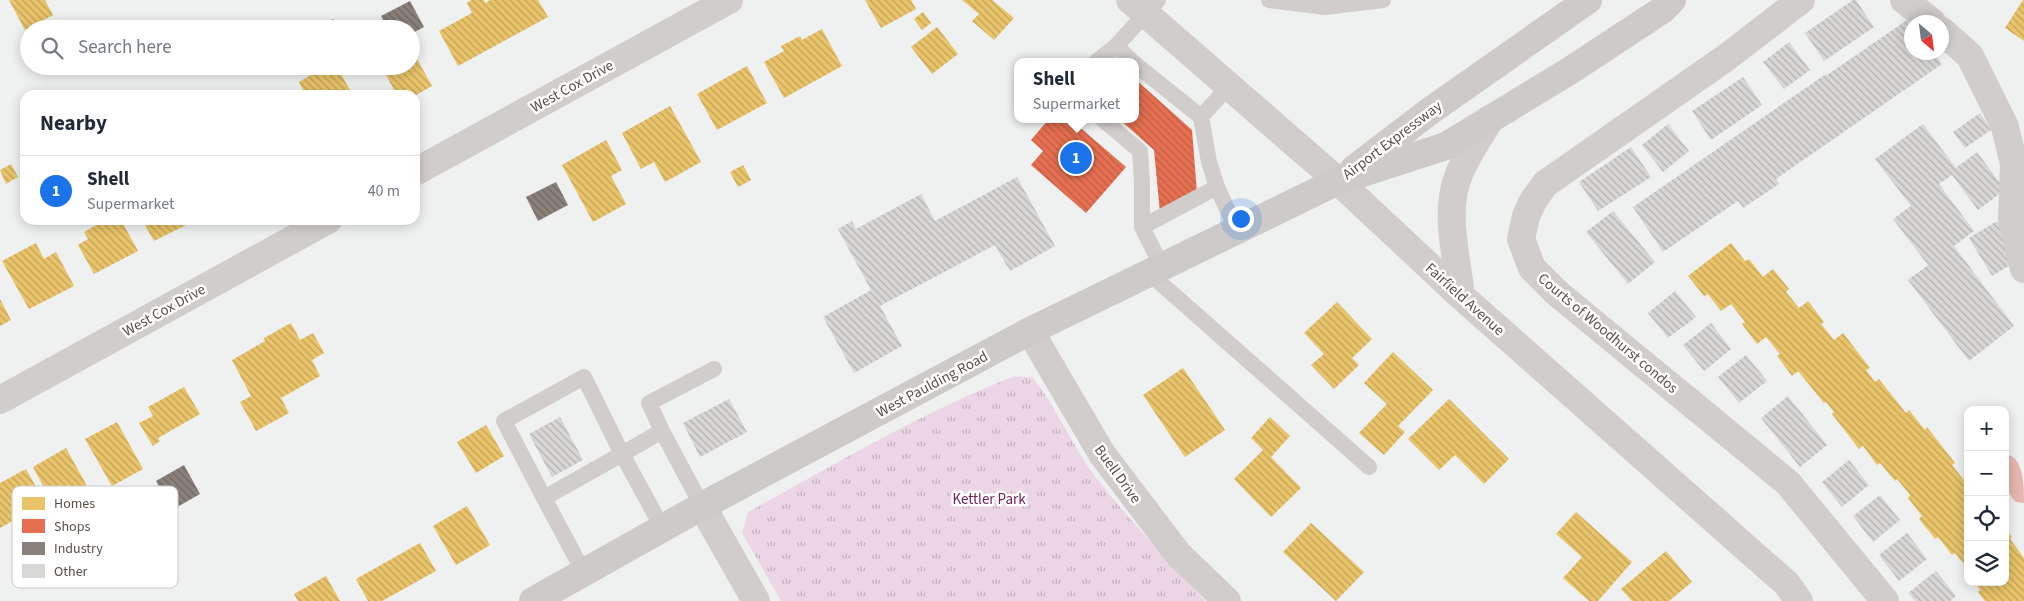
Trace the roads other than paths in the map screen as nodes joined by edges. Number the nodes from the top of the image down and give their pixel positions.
1 (729, 0) edge
2 (1269, 0) edge
3 (1383, 0) edge
4 (1588, 0) edge
5 (1672, 0) edge
6 (1801, 0) edge
7 (1904, 0) edge
8 (1144, 4) edge
9 (1923, 15) edge
10 (1949, 37) edge
11 (1116, 46) junction
12 (1101, 58) edge
13 (1129, 58) edge
14 (1139, 69) edge
15 (1229, 86) junction
16 (1201, 117) junction
17 (1490, 119) junction
18 (1110, 123) edge
19 (2019, 165) edge
20 (420, 169) edge
21 (1338, 181) junction
22 (1217, 187) junction
23 (319, 225) edge
24 (1142, 227) junction
25 (1237, 231) junction
26 (2024, 269) edge
27 (1155, 270) junction
28 (1461, 296) junction
29 (1030, 331) junction
30 (714, 369) dead end
31 (0, 400) edge
32 (662, 431) junction
33 (622, 454) junction
34 (1370, 467) dead end
35 (544, 498) junction
36 (702, 506) junction
37 (663, 528) junction
38 (584, 573) junction
39 (533, 601) edge
40 (756, 601) edge
41 (1227, 601) edge
42 (1798, 601) edge
43 (1886, 601) edge

1 - 20 street, West Cox Drive
2 - 3 lane
4 - 21 main road, Airport Expressway
5 - 17 main road, Airport Expressway
6 - 43 street, Courts of Woodhurst condos
7 - 9 street
8 - 11 lane
8 - 15 street, Fairfield Avenue
10 - 19 street
11 - 12 lane
11 - 13 lane
14 - 16 lane
15 - 16 lane
15 - 21 street, Fairfield Avenue
16 - 22 lane
17 - 21 main road, Airport Expressway
17 - 28 street
18 - 24 lane
19 - 26 street
21 - 25 main road, West Paulding Road
21 - 28 street, Fairfield Avenue
22 - 24 lane
22 - 25 lane
23 - 31 street, West Cox Drive
24 - 27 lane
25 - 27 main road, West Paulding Road
27 - 29 main road, West Paulding Road
27 - 34 lane
28 - 42 street, Fairfield Avenue
29 - 36 main road, West Paulding Road
29 - 41 street, Buell Drive
30 - 32 lane
32 - 33 lane
32 - 36 lane
33 - 35 lane
33 - 35 lane
33 - 37 lane
35 - 38 lane
36 - 37 main road, West Paulding Road
36 - 40 street
37 - 38 main road, West Paulding Road
38 - 39 main road, West Paulding Road

